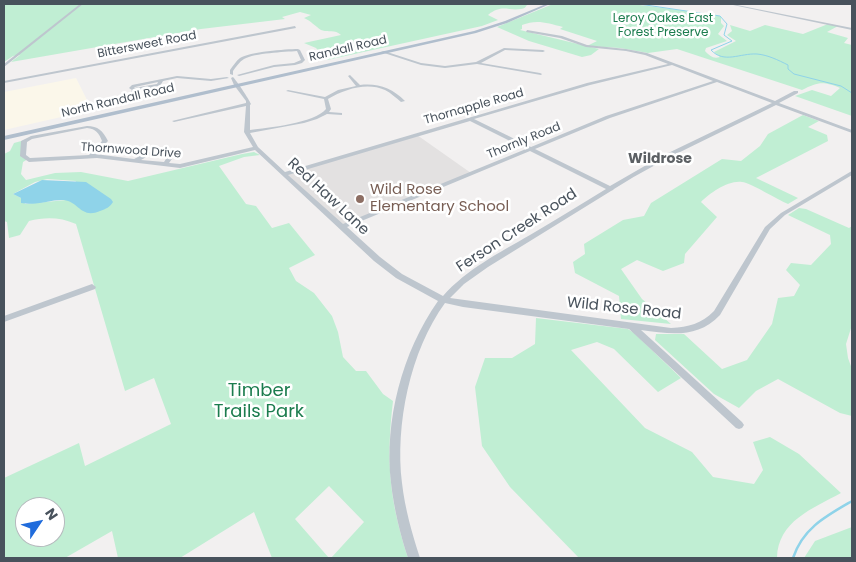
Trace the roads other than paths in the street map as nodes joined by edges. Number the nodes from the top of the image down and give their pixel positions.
1 (82, 4) edge
2 (544, 4) edge
3 (548, 4) edge
4 (733, 4) edge
5 (295, 27) dead end
6 (852, 29) edge
7 (527, 31) dead end
8 (465, 33) junction
9 (543, 51) dead end
10 (384, 52) junction
11 (476, 63) junction
12 (671, 64) junction
13 (4, 66) edge
14 (540, 74) dead end
15 (350, 76) dead end
16 (234, 79) junction
17 (717, 81) junction
18 (4, 82) edge
19 (359, 87) junction
20 (288, 91) dead end
21 (796, 92) dead end
22 (134, 98) dead end
23 (326, 98) junction
24 (403, 101) dead end
25 (775, 103) junction
26 (249, 104) junction
27 (327, 112) junction
28 (340, 114) dead end
29 (470, 119) junction
30 (174, 121) dead end
31 (247, 132) junction
32 (852, 132) edge
33 (4, 138) edge
34 (256, 148) junction
35 (531, 150) junction
36 (91, 156) junction
37 (135, 161) junction
38 (164, 165) junction
39 (852, 173) edge
40 (284, 174) junction
41 (611, 189) junction
42 (342, 228) junction
43 (92, 288) dead end
44 (443, 300) junction
45 (4, 318) edge
46 (631, 326) junction
47 (739, 425) dead end
48 (414, 558) edge

1 - 13 street
2 - 8 main road, Randall Road
3 - 8 main road, Randall Road
4 - 6 street
5 - 18 street, Bittersweet Road
7 - 12 street
8 - 10 main road, Randall Road
9 - 11 street
10 - 11 street
10 - 16 main road, Randall Road
11 - 14 street
12 - 17 street
12 - 29 street, Thornapple Road
15 - 19 street
16 - 16 street
16 - 22 street
16 - 26 street
16 - 33 main road, North Randall Road
17 - 25 street
17 - 35 street, Thornly Road
19 - 23 street
19 - 24 street
20 - 23 street
21 - 25 street, Ferson Creek Road
23 - 27 street
25 - 32 street
25 - 41 street, Ferson Creek Road
26 - 30 street
26 - 31 street
27 - 28 street
27 - 31 street
29 - 35 street
29 - 40 street, Thornapple Road
31 - 34 street, Red Haw Lane
34 - 38 street, Thornwood Drive
34 - 40 street, Red Haw Lane
35 - 41 street
35 - 42 street, Thornly Road
36 - 36 street, Thornwood Drive
36 - 37 street, Thornwood Drive
37 - 38 street, Thornwood Drive
37 - 38 street
39 - 46 street, Wild Rose Road
40 - 42 street, Red Haw Lane
41 - 44 street, Ferson Creek Road
42 - 44 street, Red Haw Lane
43 - 45 street
44 - 46 street, Wild Rose Road
44 - 48 street, Ferson Creek Road
46 - 47 street

